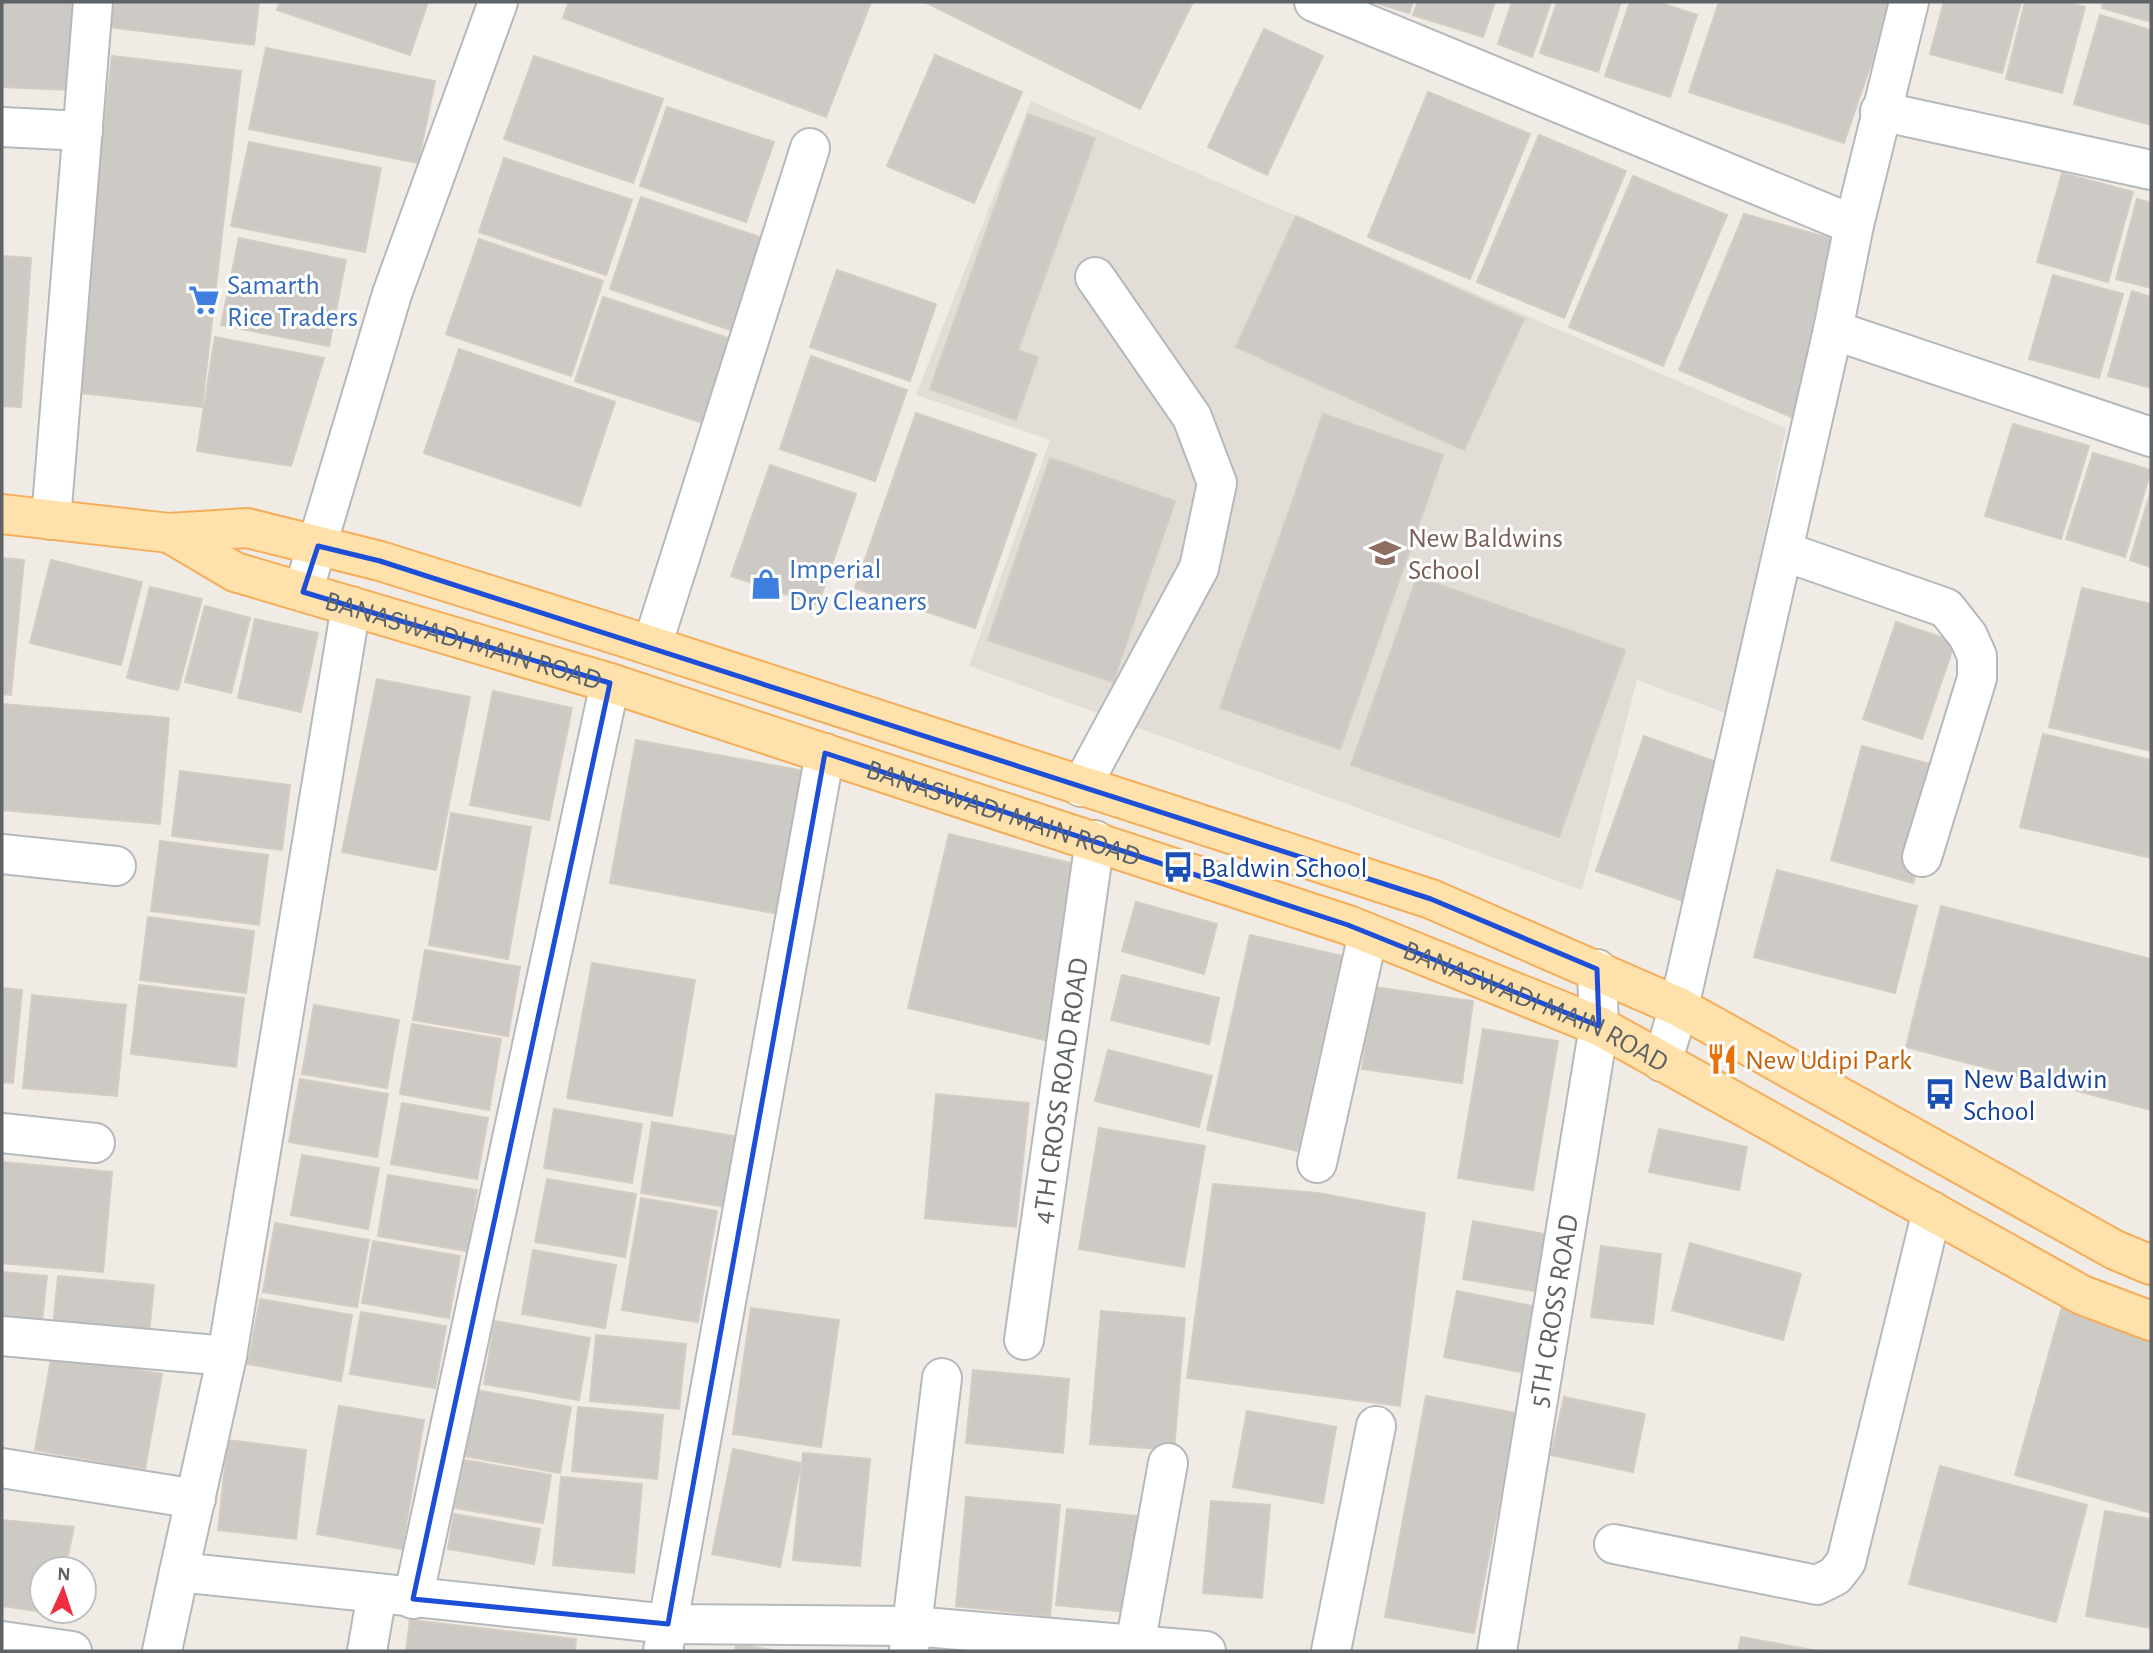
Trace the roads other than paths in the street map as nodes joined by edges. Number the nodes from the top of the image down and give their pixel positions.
1 (93, 2) edge
2 (498, 2) edge
3 (1314, 2) edge
4 (1909, 2) edge
5 (1880, 111) junction
6 (2, 127) edge
7 (83, 131) junction
8 (810, 148) dead end
9 (2151, 170) edge
10 (1854, 225) junction
11 (1095, 277) dead end
12 (1833, 330) junction
13 (2151, 437) edge
14 (2, 514) edge
15 (51, 520) junction
16 (169, 533) junction
17 (318, 546) junction
18 (1783, 551) junction
19 (303, 592) junction
20 (351, 606) junction
21 (652, 646) junction
22 (610, 683) junction
23 (825, 753) junction
24 (1081, 787) junction
25 (1095, 840) junction
26 (2, 854) edge
27 (1922, 857) dead end
28 (116, 866) dead end
29 (1368, 934) junction
30 (1597, 969) junction
31 (1679, 1007) junction
32 (1599, 1026) junction
33 (1662, 1062) junction
34 (2, 1133) edge
35 (95, 1143) dead end
36 (1317, 1163) dead end
37 (1932, 1211) junction
38 (2151, 1265) edge
39 (2151, 1321) edge
40 (2, 1336) edge
41 (1024, 1340) dead end
42 (227, 1356) junction
43 (942, 1378) dead end
44 (1376, 1426) dead end
45 (1168, 1463) dead end
46 (2, 1468) edge
47 (196, 1499) junction
48 (1614, 1545) dead end
49 (179, 1572) junction
50 (395, 1597) junction
51 (665, 1638) edge
52 (910, 1639) edge
53 (2, 1642) edge
54 (1135, 1647) edge
55 (72, 1651) edge
56 (162, 1651) edge
57 (367, 1651) edge
58 (1206, 1651) edge
59 (1331, 1651) edge
60 (1497, 1651) edge

1 - 7 street
2 - 17 street
3 - 10 street
4 - 5 street
5 - 9 street
5 - 10 street
6 - 7 street
7 - 15 street
8 - 21 street
10 - 12 street
11 - 24 street
12 - 13 street
12 - 18 street
14 - 15 main road, BANASWADI MAIN ROAD
15 - 16 main road, BANASWADI MAIN ROAD
16 - 17 main road, BANASWADI MAIN ROAD
16 - 19 main road, BANASWADI MAIN ROAD
17 - 19 street
17 - 21 main road, BANASWADI MAIN ROAD
18 - 27 street
18 - 31 street
19 - 20 main road, BANASWADI MAIN ROAD
20 - 22 main road, BANASWADI MAIN ROAD
20 - 42 street
21 - 24 main road, BANASWADI MAIN ROAD
22 - 23 main road, BANASWADI MAIN ROAD
22 - 50 street
23 - 25 main road, BANASWADI MAIN ROAD
23 - 51 street
24 - 30 main road, BANASWADI MAIN ROAD
25 - 29 main road, BANASWADI MAIN ROAD
25 - 41 street, 4TH CROSS ROAD ROAD
26 - 28 street
29 - 32 main road, BANASWADI MAIN ROAD
29 - 36 street
30 - 31 main road, BANASWADI MAIN ROAD
30 - 32 street, 5TH CROSS ROAD
31 - 33 street
31 - 38 main road, BANASWADI MAIN ROAD
32 - 33 main road, BANASWADI MAIN ROAD
32 - 60 street, 5TH CROSS ROAD
33 - 37 main road, BANASWADI MAIN ROAD
34 - 35 street
37 - 39 main road, BANASWADI MAIN ROAD
37 - 48 street
40 - 42 street
42 - 47 street
43 - 52 street
44 - 59 street
45 - 54 street
46 - 47 street
47 - 49 street
49 - 50 street
49 - 56 street
50 - 51 street
50 - 57 street
51 - 52 street
52 - 54 street
53 - 55 street
54 - 58 street

